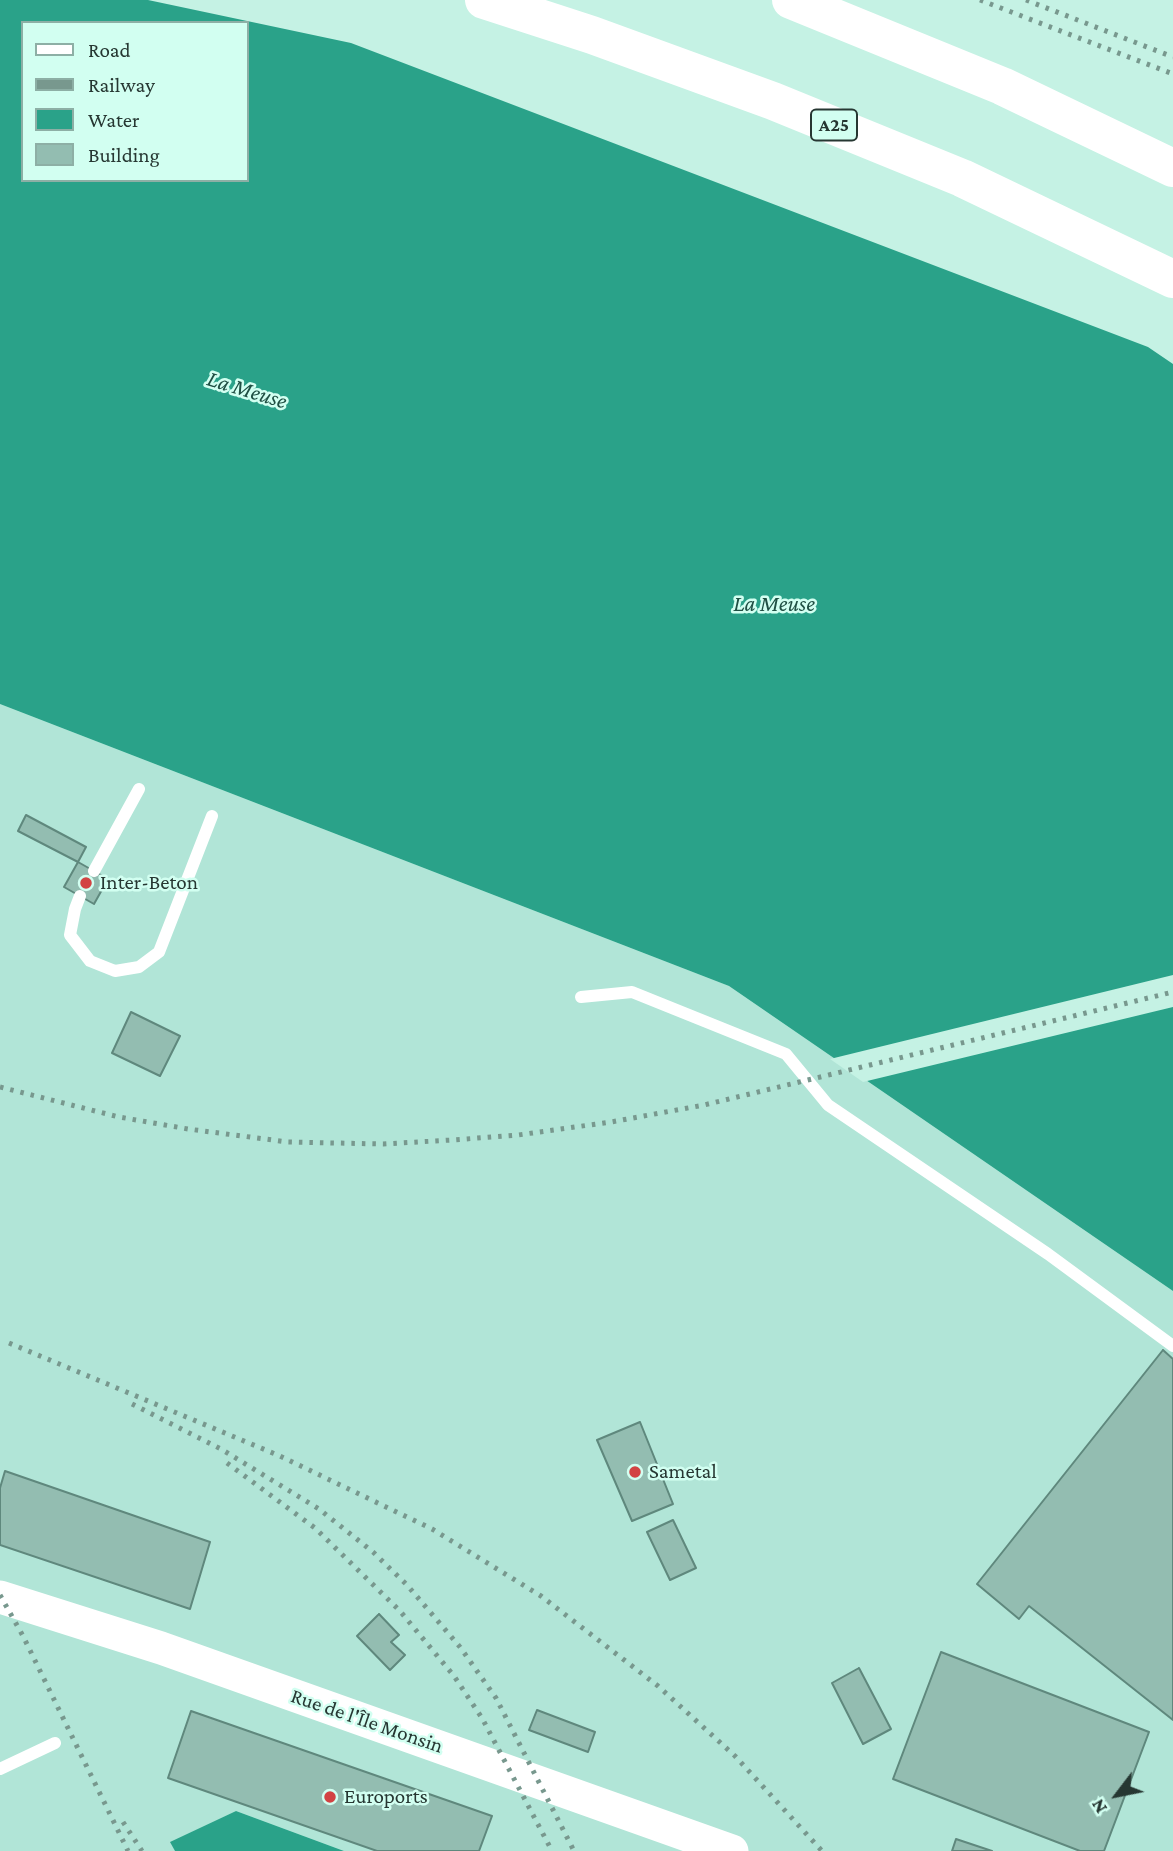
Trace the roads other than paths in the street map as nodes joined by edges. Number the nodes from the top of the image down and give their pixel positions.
1 (484, 0) edge
2 (791, 0) edge
3 (1173, 168) edge
4 (1173, 279) edge
5 (139, 789) dead end
6 (212, 816) dead end
7 (94, 871) dead end
8 (80, 896) dead end
9 (581, 997) dead end
10 (1173, 1346) edge
11 (0, 1597) edge
12 (55, 1744) dead end
13 (0, 1769) edge
14 (732, 1851) edge

1 - 4 highway, A25
2 - 3 highway
5 - 7 lane
6 - 8 lane
9 - 10 lane
11 - 14 street, Rue de l'Île Monsin
12 - 13 lane

